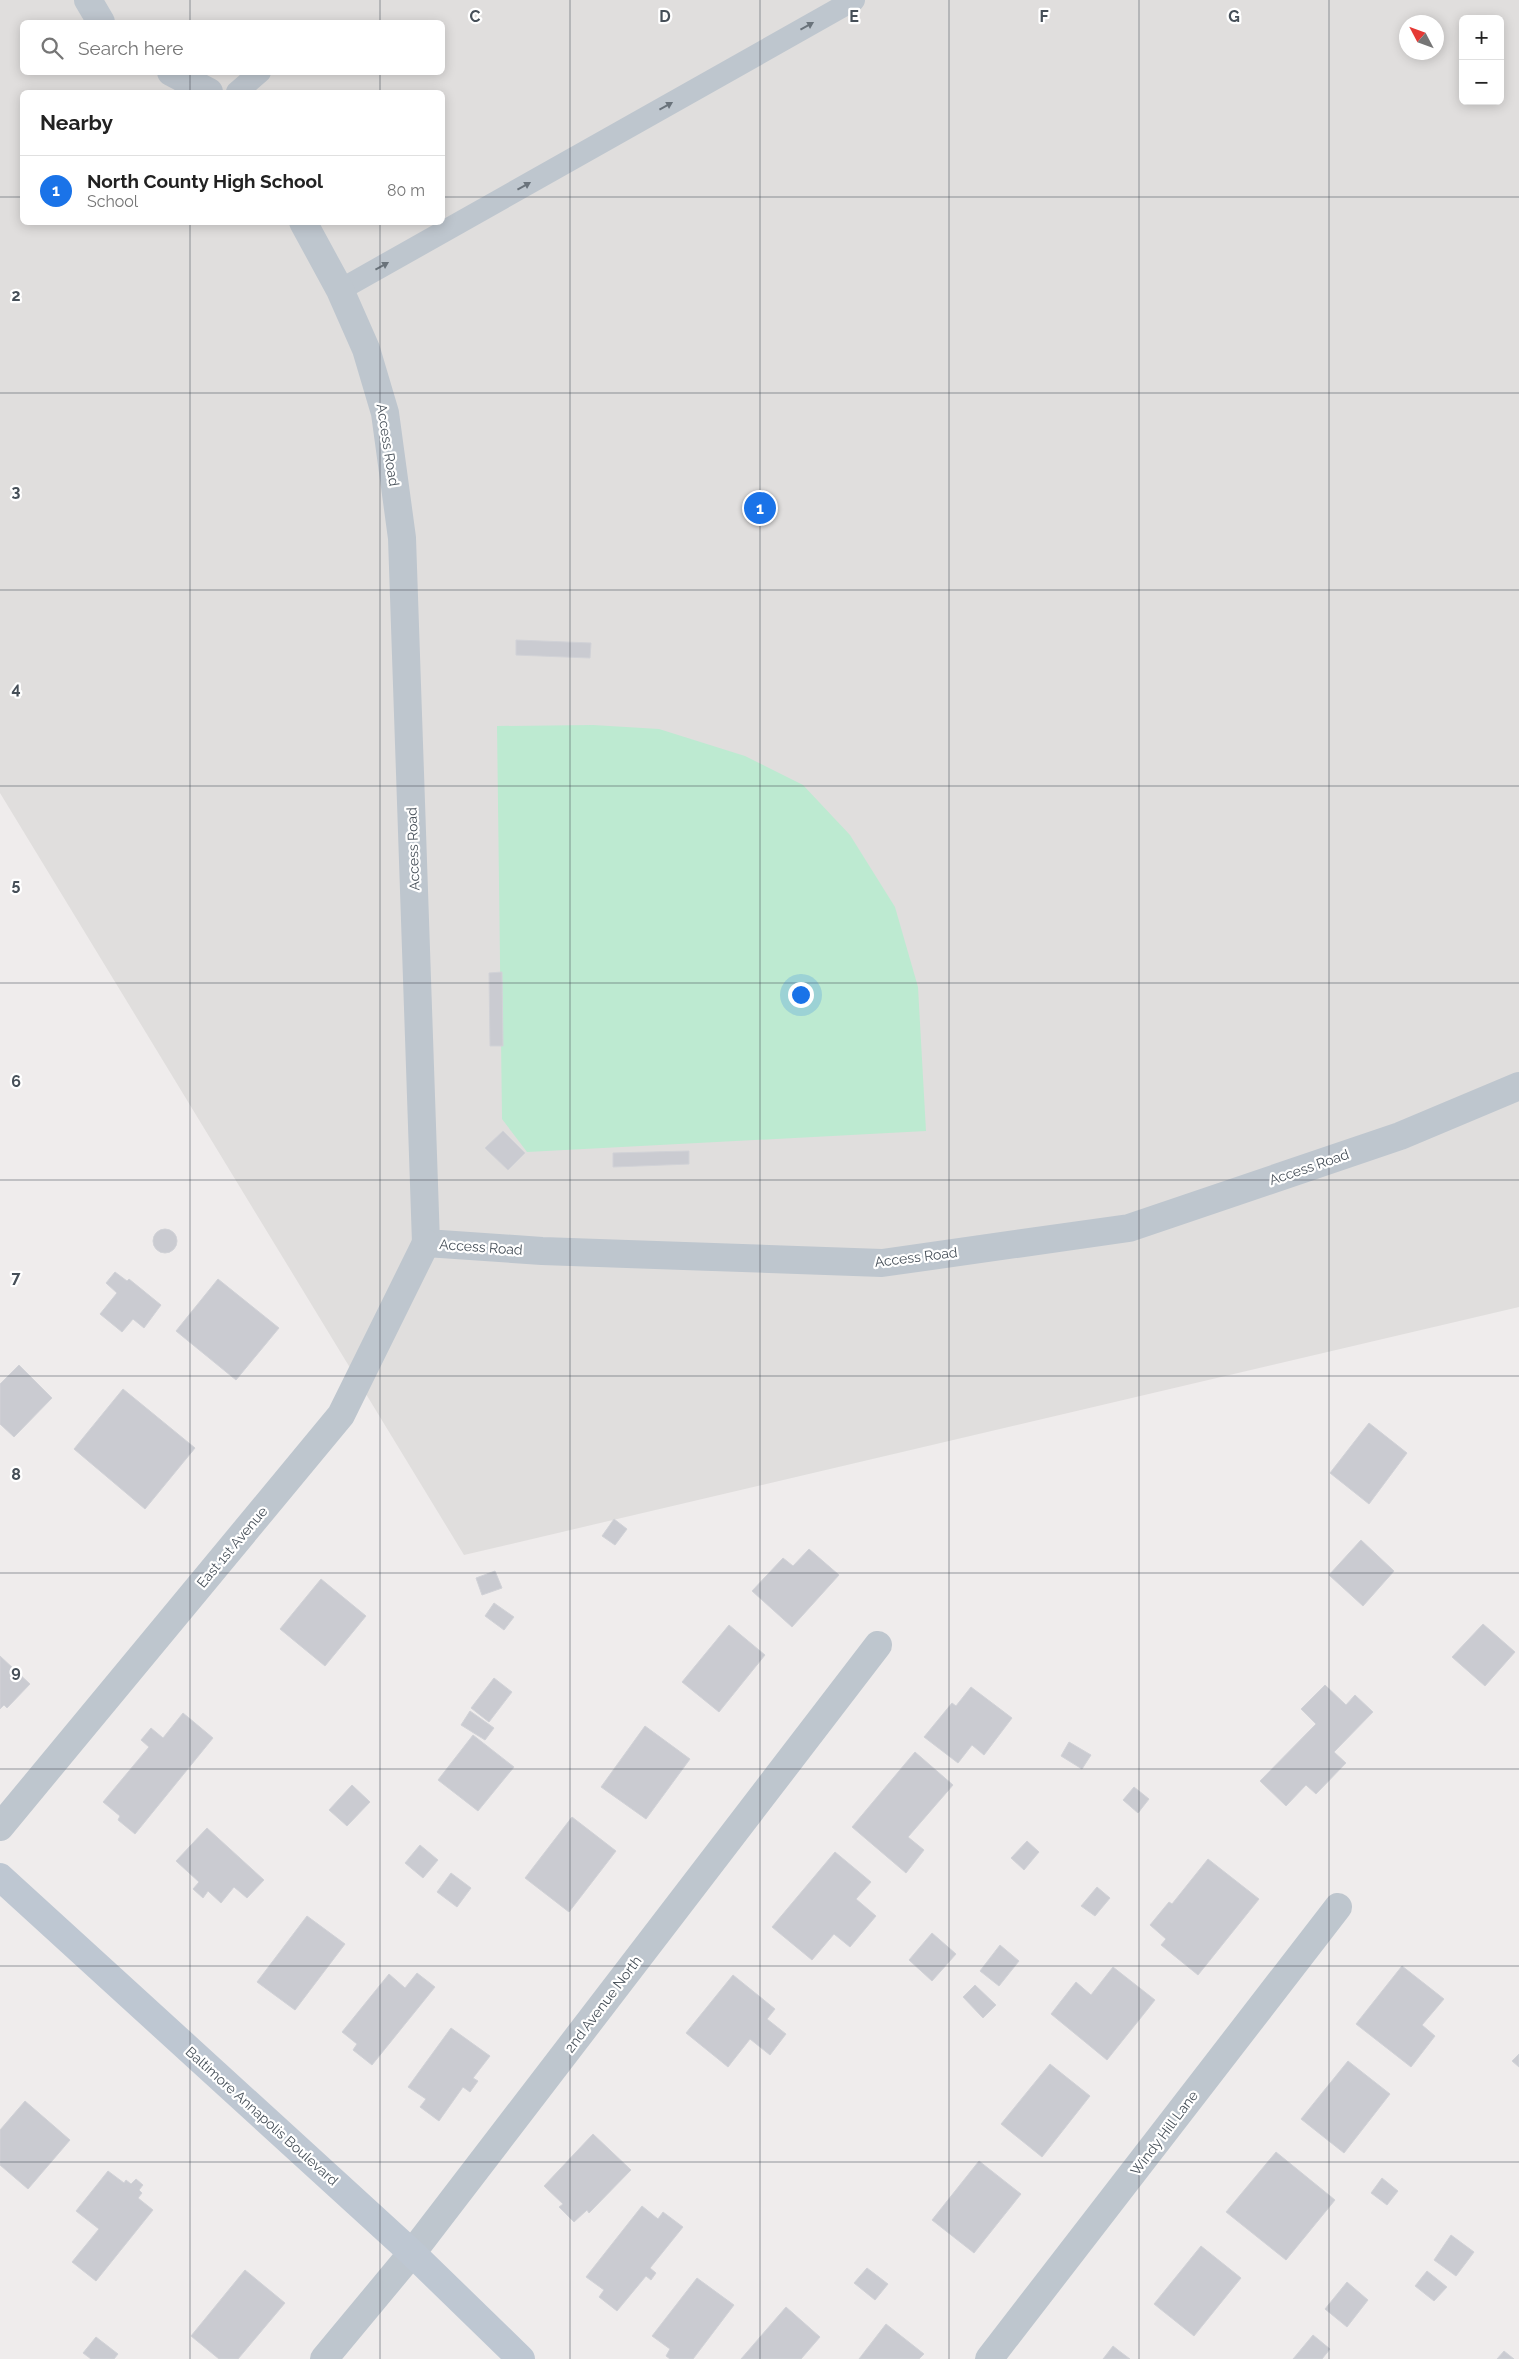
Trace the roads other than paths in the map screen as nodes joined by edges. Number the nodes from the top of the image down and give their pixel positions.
1 (88, 0) edge
2 (854, 0) edge
3 (100, 20) edge
4 (177, 75) edge
5 (257, 75) edge
6 (205, 90) edge
7 (240, 90) edge
8 (305, 225) edge
9 (340, 290) junction
10 (1519, 1086) edge
11 (426, 1243) junction
12 (878, 1645) dead end
13 (0, 1827) edge
14 (0, 1877) edge
15 (1338, 1906) dead end
16 (412, 2253) junction
17 (324, 2359) edge
18 (521, 2359) edge
19 (989, 2359) edge

1 - 3 street
9 -> 2 lane
4 - 6 street
5 - 7 lane
8 - 9 street, Access Road
9 - 11 street, Access Road
10 - 11 street, Access Road
11 - 13 street, East 1st Avenue
12 - 16 street, 2nd Avenue North
14 - 16 main road, Baltimore Annapolis Boulevard
15 - 19 street, Windy Hill Lane
16 - 17 street, 2nd Avenue North
16 - 18 main road, Baltimore Annapolis Boulevard

